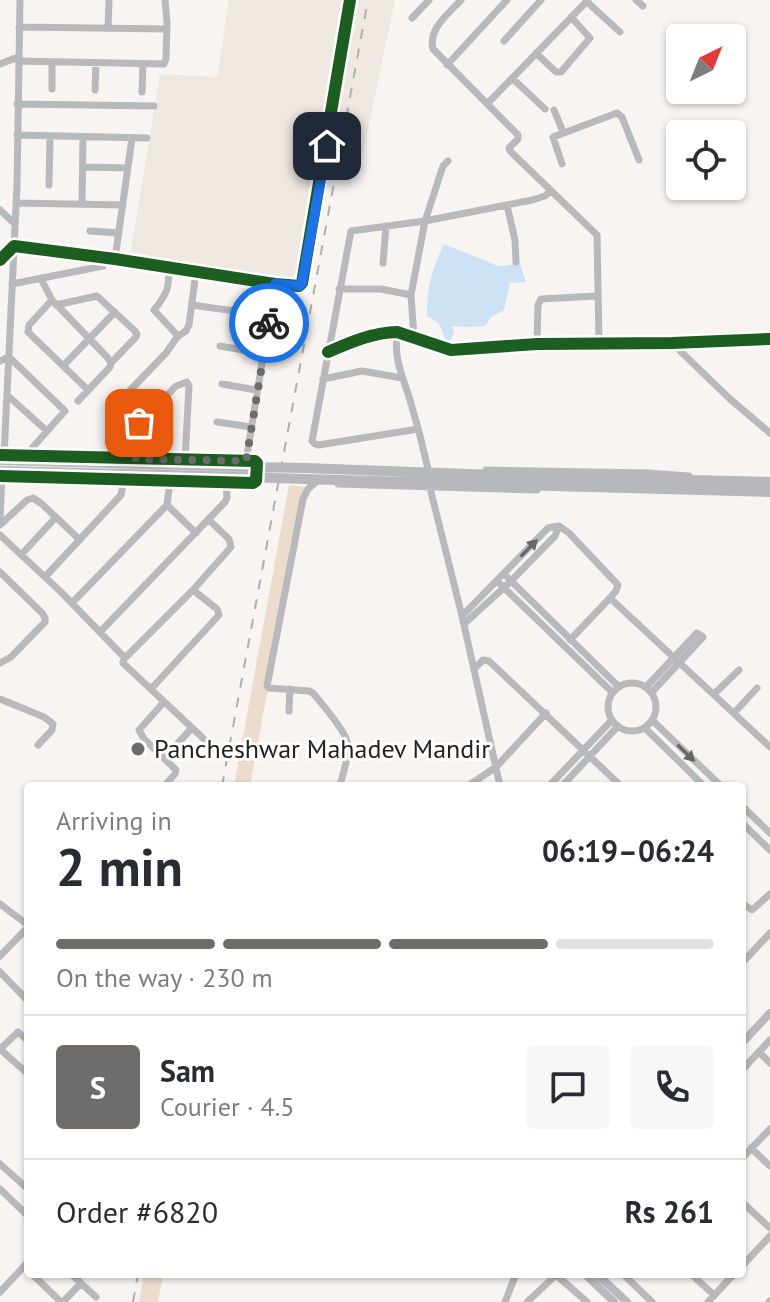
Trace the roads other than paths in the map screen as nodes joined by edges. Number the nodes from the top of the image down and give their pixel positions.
1 (20, 0) edge
2 (109, 0) edge
3 (165, 0) edge
4 (350, 0) edge
5 (429, 0) edge
6 (461, 0) edge
7 (507, 0) edge
8 (541, 0) edge
9 (636, 0) edge
10 (587, 1) edge
11 (643, 6) dead end
12 (571, 17) junction
13 (412, 18) dead end
14 (19, 27) junction
15 (108, 28) junction
16 (167, 29) junction
17 (620, 32) dead end
18 (504, 41) dead end
19 (536, 53) junction
20 (18, 59) junction
21 (52, 62) junction
22 (96, 63) junction
23 (0, 64) edge
24 (143, 64) junction
25 (447, 65) junction
26 (512, 78) junction
27 (52, 89) dead end
28 (95, 90) dead end
29 (142, 92) dead end
30 (488, 103) junction
31 (17, 104) junction
32 (154, 106) dead end
33 (545, 109) dead end
34 (554, 110) dead end
35 (563, 132) junction
36 (17, 135) junction
37 (50, 136) junction
38 (83, 137) junction
39 (132, 138) junction
40 (147, 138) dead end
41 (639, 160) dead end
42 (448, 161) dead end
43 (562, 164) dead end
44 (83, 167) junction
45 (128, 168) junction
46 (49, 185) dead end
47 (550, 191) junction
48 (16, 203) junction
49 (82, 204) junction
50 (123, 205) junction
51 (507, 205) junction
52 (0, 210) edge
53 (425, 221) junction
54 (15, 224) junction
55 (386, 226) junction
56 (90, 231) dead end
57 (119, 233) junction
58 (14, 246) junction
59 (115, 259) junction
60 (0, 260) edge
61 (516, 262) dead end
62 (383, 263) dead end
63 (103, 266) dead end
64 (169, 268) junction
65 (196, 272) junction
66 (41, 279) junction
67 (12, 284) junction
68 (275, 284) junction
69 (339, 289) junction
70 (411, 295) junction
71 (597, 296) junction
72 (0, 302) edge
73 (54, 302) junction
74 (192, 305) junction
75 (10, 311) junction
76 (115, 312) junction
77 (271, 316) junction
78 (397, 332) junction
79 (178, 336) junction
80 (414, 338) junction
81 (90, 339) junction
82 (770, 339) edge
83 (599, 343) junction
84 (672, 343) junction
85 (537, 344) junction
86 (220, 346) dead end
87 (328, 352) junction
88 (264, 354) junction
89 (9, 357) junction
90 (0, 361) edge
91 (111, 363) junction
92 (63, 366) junction
93 (402, 378) junction
94 (323, 379) junction
95 (222, 384) dead end
96 (88, 390) junction
97 (257, 390) junction
98 (7, 395) junction
99 (78, 401) dead end
100 (120, 420) dead end
101 (217, 422) dead end
102 (251, 427) junction
103 (418, 429) junction
104 (47, 431) junction
105 (770, 433) edge
106 (29, 456) junction
107 (1, 457) edge
108 (136, 459) junction
109 (185, 461) junction
110 (250, 469) junction
111 (428, 469) junction
112 (1, 475) edge
113 (308, 476) junction
114 (124, 480) junction
115 (170, 481) junction
116 (226, 482) junction
117 (770, 482) edge
118 (702, 486) junction
119 (430, 488) junction
120 (770, 492) edge
121 (167, 505) junction
122 (56, 517) junction
123 (0, 518) edge
124 (209, 520) junction
125 (0, 525) edge
126 (559, 526) junction
127 (196, 533) junction
128 (0, 535) edge
129 (80, 540) junction
130 (21, 555) junction
131 (0, 572) edge
132 (504, 574) junction
133 (45, 577) junction
134 (511, 581) junction
135 (500, 584) junction
136 (193, 590) junction
137 (610, 598) junction
138 (72, 603) junction
139 (463, 620) junction
140 (100, 632) junction
141 (570, 640) junction
142 (124, 659) junction
143 (678, 659) junction
144 (0, 663) edge
145 (474, 669) junction
146 (739, 670) dead end
147 (757, 688) dead end
148 (151, 689) junction
149 (290, 689) junction
150 (615, 689) junction
151 (649, 689) junction
152 (714, 694) junction
153 (0, 699) edge
154 (164, 702) junction
155 (289, 711) dead end
156 (546, 713) junction
157 (734, 713) junction
158 (652, 720) junction
159 (615, 723) junction
160 (192, 728) junction
161 (645, 728) junction
162 (205, 740) dead end
163 (769, 744) edge
164 (38, 745) dead end
165 (588, 753) junction
166 (164, 758) junction
167 (496, 767) junction
168 (168, 782) edge
169 (341, 782) edge
170 (474, 782) edge
171 (499, 782) edge
172 (554, 782) edge
173 (565, 782) edge
174 (617, 782) edge
175 (700, 782) edge
176 (717, 782) edge
177 (746, 810) edge
178 (746, 827) edge
179 (770, 833) edge
180 (770, 850) edge
181 (770, 894) edge
182 (0, 904) edge
183 (746, 906) edge
184 (24, 923) edge
185 (24, 930) edge
186 (770, 933) edge
187 (0, 956) edge
188 (746, 959) edge
189 (0, 972) edge
190 (24, 997) edge
191 (770, 1013) edge
192 (24, 1037) edge
193 (746, 1039) edge
194 (770, 1040) edge
195 (0, 1049) edge
196 (759, 1052) junction
197 (770, 1063) edge
198 (746, 1066) edge
199 (24, 1070) edge
200 (770, 1129) edge
201 (751, 1148) junction
202 (746, 1154) edge
203 (0, 1164) edge
204 (770, 1166) edge
205 (24, 1185) edge
206 (0, 1189) edge
207 (746, 1206) edge
208 (24, 1212) edge
209 (770, 1228) edge
210 (770, 1236) edge
211 (746, 1262) edge
212 (24, 1271) edge
213 (38, 1278) edge
214 (75, 1278) edge
215 (515, 1278) edge
216 (553, 1278) edge
217 (561, 1278) edge
218 (589, 1278) edge
219 (601, 1278) edge
220 (627, 1278) edge
221 (694, 1278) edge
222 (730, 1278) edge
223 (81, 1283) junction
224 (0, 1292) edge
225 (96, 1297) dead end
226 (711, 1299) edge
227 (506, 1301) edge
228 (62, 1302) edge
229 (527, 1302) edge
230 (587, 1302) edge
231 (614, 1302) edge
232 (627, 1302) edge
233 (652, 1302) edge

1 - 14 street
2 - 15 street
3 - 16 street
4 - 68 street
5 - 13 street
6 - 25 street
7 - 25 street
8 - 18 street
9 - 11 street
10 - 12 street
10 - 17 street
12 - 19 street
12 - 19 street
14 - 15 street
14 - 20 street
15 - 16 street
16 - 24 street
19 - 26 street
20 - 21 street
20 - 23 street
20 - 31 street
21 - 22 street
21 - 27 street
22 - 24 street
22 - 28 street
24 - 29 street
25 - 30 street
26 - 30 street
26 - 33 street
30 - 47 street
31 - 32 street
31 - 36 street
34 - 35 street
35 - 41 street
35 - 43 street
36 - 37 street
36 - 48 street
37 - 38 street
37 - 46 street
38 - 39 street
38 - 44 street
39 - 40 street
39 - 45 street
42 - 53 street
44 - 45 street
44 - 49 street
45 - 50 street
47 - 51 street
47 - 71 street
48 - 49 street
48 - 54 street
49 - 50 street
50 - 57 street
51 - 53 street
51 - 61 street
52 - 54 street
53 - 55 street
53 - 70 street
54 - 58 street
55 - 62 street
55 - 69 street
56 - 57 street
57 - 59 street
58 - 59 street
58 - 60 street
58 - 67 street
59 - 64 street
63 - 66 street
64 - 65 street
64 - 79 street
65 - 68 street
65 - 74 street
66 - 67 street
66 - 73 street
67 - 75 street
68 - 77 street
69 - 70 street
69 - 87 street
70 - 80 street
71 - 83 street
71 - 85 street
72 - 75 street
73 - 76 street
73 - 81 street
73 - 92 street
74 - 77 street
74 - 79 street
75 - 89 street
76 - 81 street
76 - 91 street
77 - 88 street
78 - 80 street
78 - 87 street
78 - 93 street
79 - 100 street
80 - 85 street
81 - 91 street
81 - 92 street
82 - 84 street
83 - 84 street
83 - 85 street
84 - 105 street
86 - 88 street
87 - 94 street
88 - 97 street
89 - 90 street
89 - 98 street
89 - 104 street
91 - 96 street
92 - 96 street
93 - 94 street
93 - 103 street
94 - 103 street
95 - 97 street
96 - 99 street
97 - 102 street
98 - 104 street
98 - 107 street
101 - 102 street
102 - 110 street
103 - 111 street
104 - 106 street
106 - 107 street
106 - 108 street
107 - 110 main road
108 - 109 street
108 - 109 street
109 - 110 street
110 - 112 main road
110 - 113 main road, bridge
110 - 116 street
111 - 113 street
111 - 118 street
112 - 114 street
112 - 123 street
113 - 118 main road
113 - 119 street
113 - 149 street
114 - 115 street
114 - 129 street
115 - 116 street
115 - 121 street
116 - 124 street
117 - 118 main road
118 - 119 street
118 - 120 main road
119 - 139 street
121 - 127 street
121 - 138 street
122 - 125 street
122 - 129 street
122 - 130 street
124 - 127 street
124 - 136 street
132 -> 126 street
126 - 134 street
126 - 137 street
127 - 140 street
128 - 130 street
129 - 133 street
130 - 133 street
131 - 144 street
132 - 134 street
132 - 135 street
133 - 138 street
134 - 135 street
134 - 141 street
135 - 139 street
135 - 150 street
136 - 142 street
136 - 148 street
137 - 141 street
137 - 143 street
138 - 140 street
139 - 145 street
140 - 142 street
141 - 150 street
142 - 148 street
143 - 151 street
143 - 152 street
145 - 156 street
145 - 167 street
146 - 152 street
147 - 157 street
148 - 154 street
149 - 155 street
149 - 169 street
150 - 151 street
150 - 159 street
151 - 158 street
152 - 157 street
153 - 164 street
154 - 160 street
154 - 166 street
156 - 165 street
156 - 167 street
157 - 163 street
158 - 161 street
158 -> 176 street
159 - 161 street
159 - 165 street
160 - 162 street
160 - 166 street
161 - 175 street
165 - 172 street
165 - 173 street
165 - 174 street
166 - 168 street
167 - 170 street
167 - 171 street
177 - 179 street
178 - 180 street
181 - 183 street
182 - 184 street
185 - 187 street
186 - 188 street
189 - 190 street
191 - 193 street
192 - 195 street
194 - 196 street
195 - 199 street
196 - 197 street
196 - 198 street
200 - 201 street
201 - 202 street
201 - 204 street
203 - 205 street
206 - 208 street
207 - 209 street
210 - 211 street
212 - 224 street
213 - 228 street
214 - 223 street
215 - 227 street
216 - 229 street
217 - 230 street
218 - 231 street
219 - 232 street
220 - 233 street
221 - 226 street
222 - 226 street
223 - 225 street
223 - 228 street

